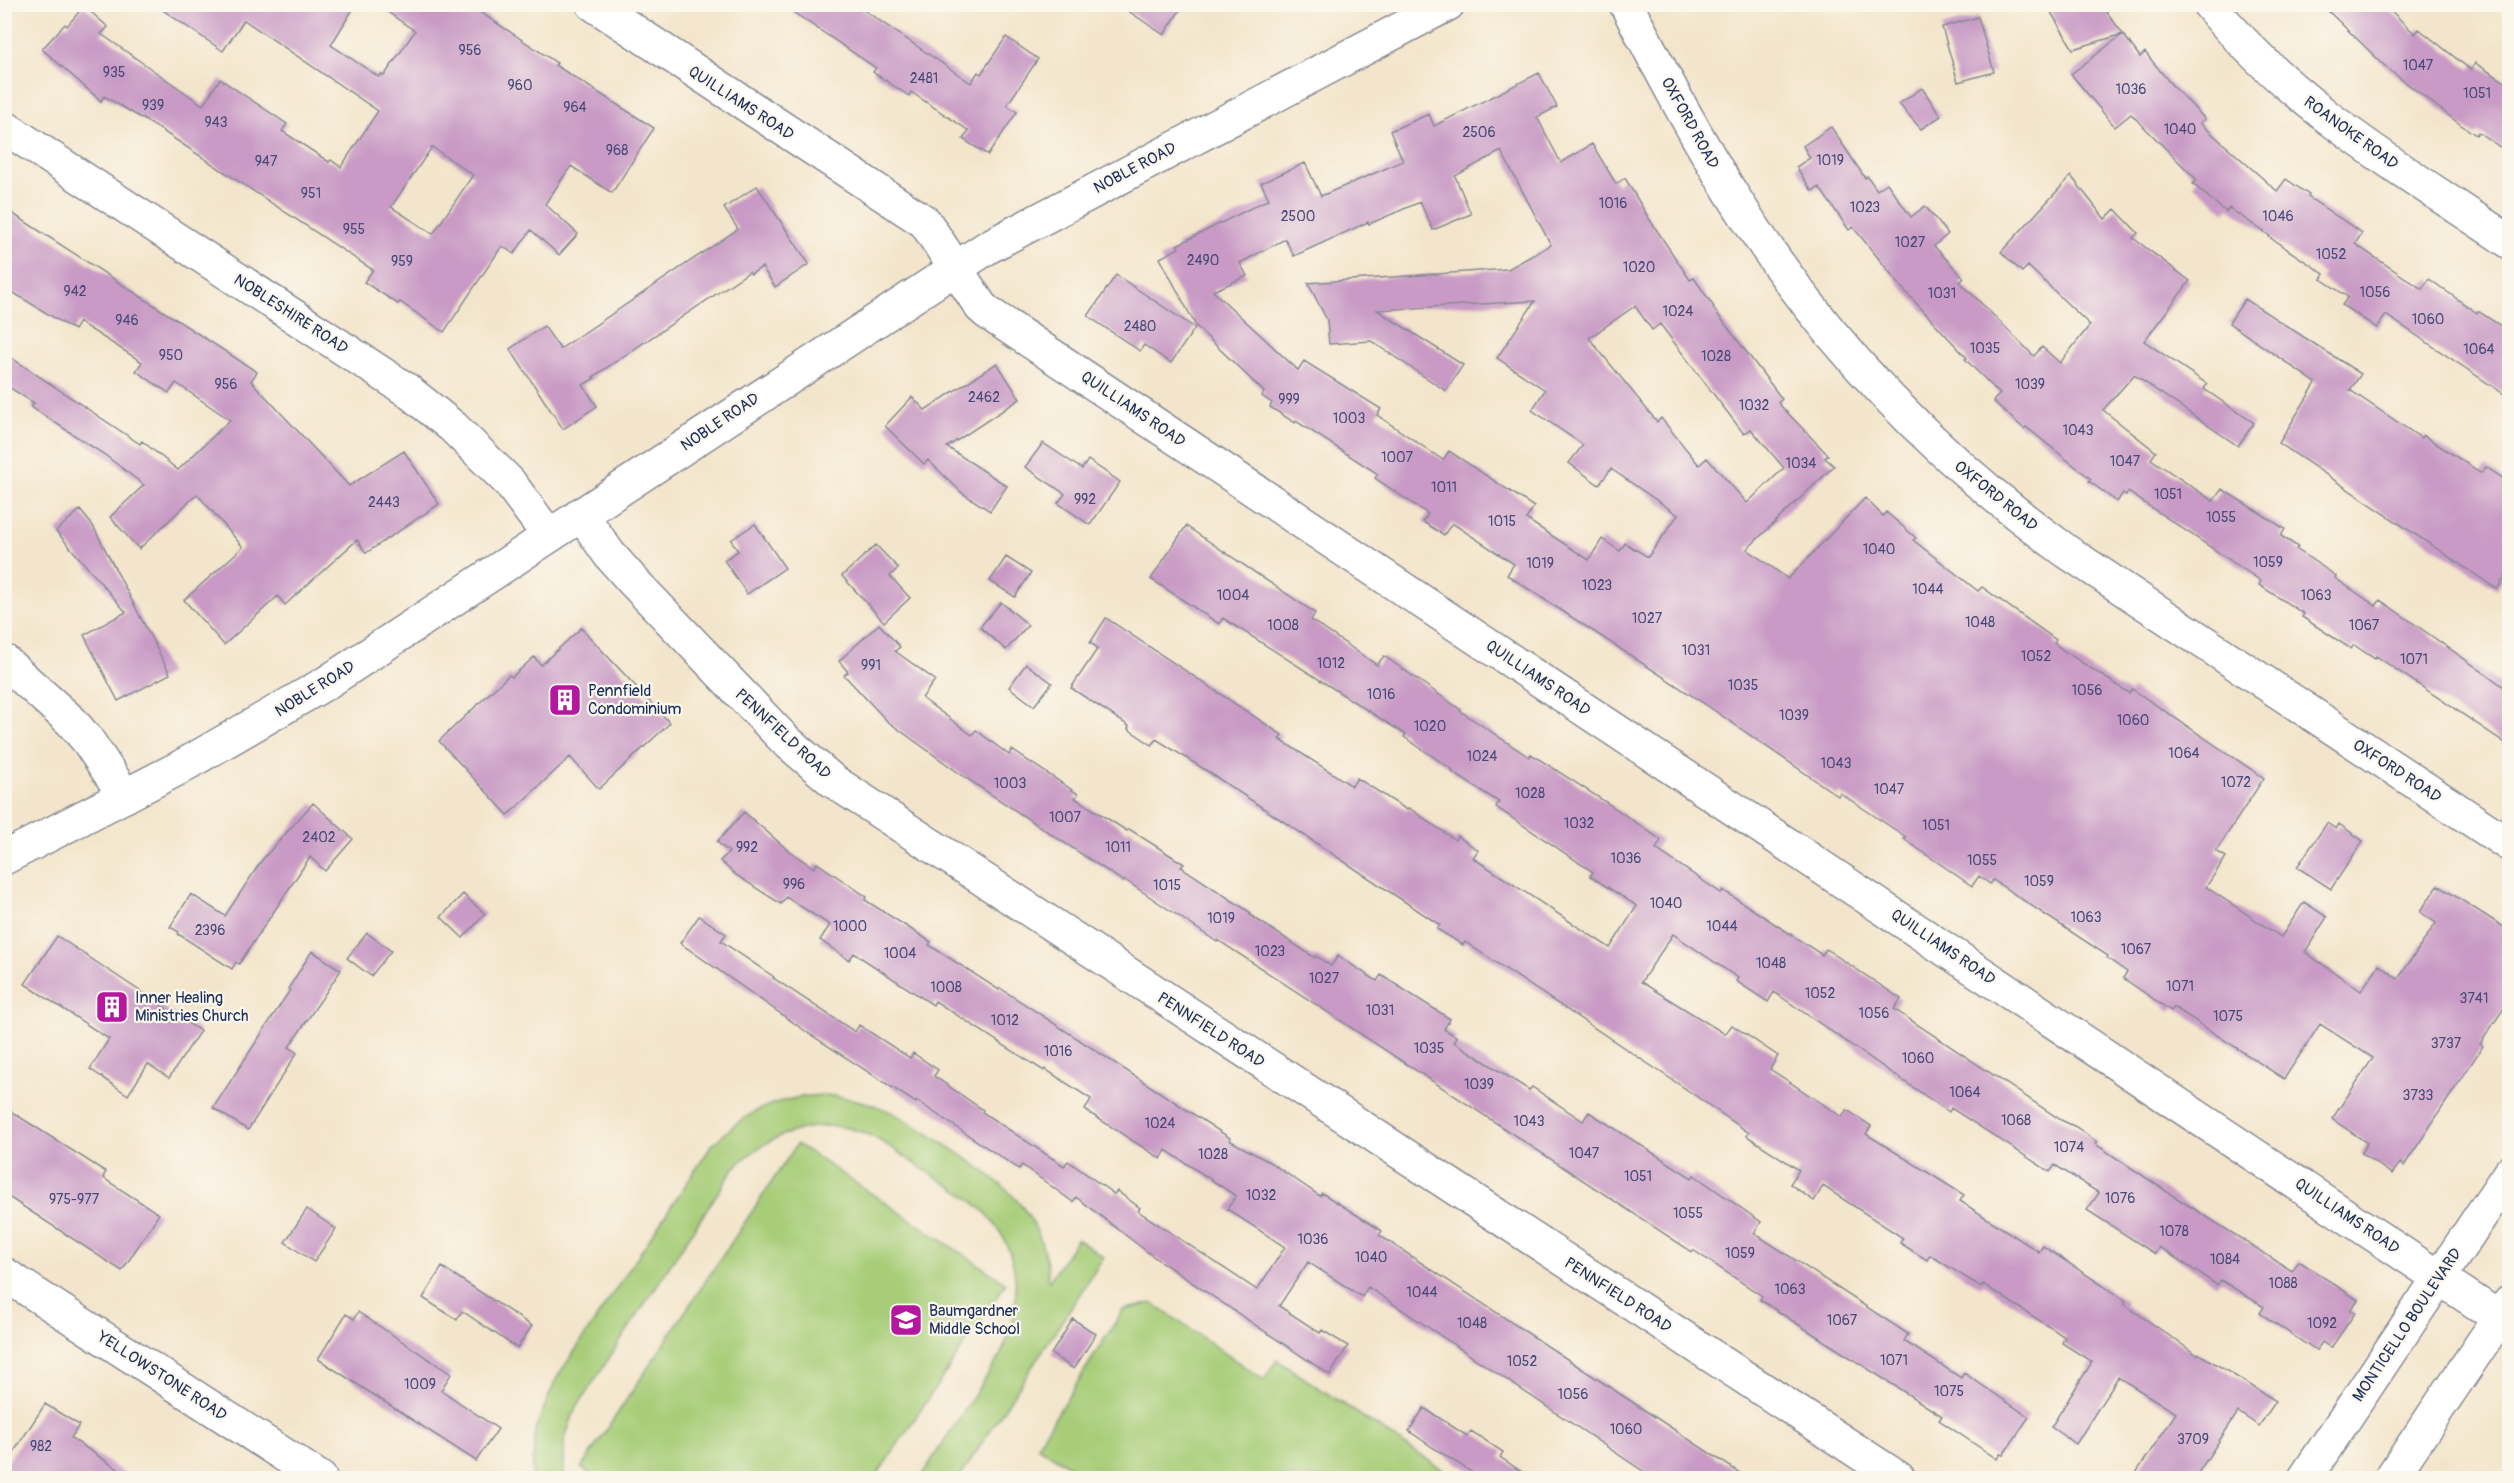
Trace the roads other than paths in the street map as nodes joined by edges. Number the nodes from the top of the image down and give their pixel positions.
1 (593, 4) edge
2 (1448, 4) edge
3 (1626, 4) edge
4 (2209, 4) edge
5 (4, 127) edge
6 (2510, 242) edge
7 (955, 267) junction
8 (582, 514) junction
9 (549, 536) junction
10 (4, 661) edge
11 (125, 796) junction
12 (2510, 845) edge
13 (4, 858) edge
14 (2510, 1172) edge
15 (4, 1274) edge
16 (2439, 1278) junction
17 (2506, 1315) edge
18 (320, 1479) edge
19 (1898, 1479) edge
20 (2305, 1479) edge
21 (2391, 1479) edge

1 - 7 street, QUILLIAMS ROAD
2 - 7 street, NOBLE ROAD
3 - 12 street, OXFORD ROAD
4 - 6 street, ROANOKE ROAD
5 - 9 street, NOBLESHIRE ROAD
7 - 8 street, NOBLE ROAD
7 - 16 street, QUILLIAMS ROAD
8 - 9 street, NOBLE ROAD
8 - 19 street, PENNFIELD ROAD
9 - 11 street, NOBLE ROAD
10 - 11 street
11 - 13 street, NOBLE ROAD
14 - 16 street, MONTICELLO BOULEVARD
15 - 18 street, YELLOWSTONE ROAD
16 - 17 street, QUILLIAMS ROAD
16 - 20 street, MONTICELLO BOULEVARD
17 - 21 street

